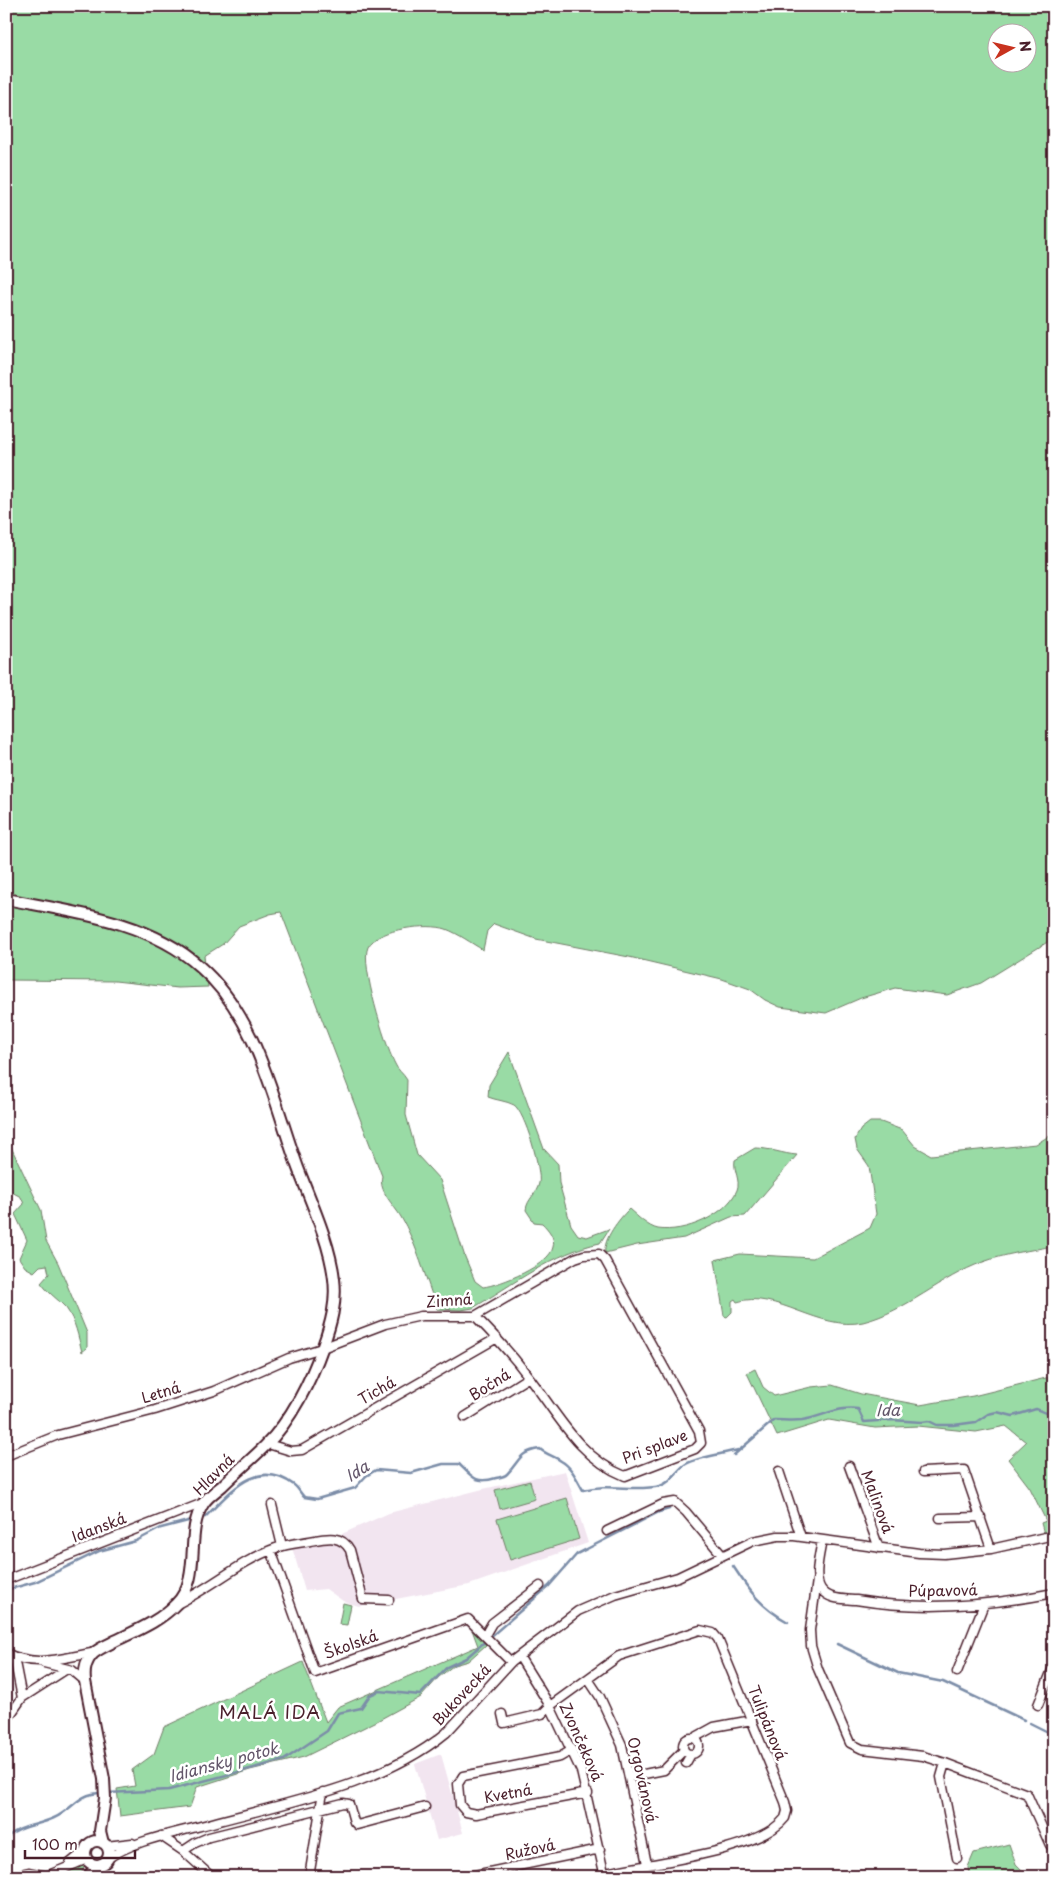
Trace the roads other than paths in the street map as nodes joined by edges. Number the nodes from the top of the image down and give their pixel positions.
1 (6, 900) edge
2 (599, 1254) joint
3 (475, 1316) junction
4 (497, 1338) junction
5 (322, 1348) junction
6 (529, 1377) junction
7 (464, 1417) dead end
8 (268, 1444) junction
9 (6, 1456) edge
10 (849, 1466) dead end
11 (779, 1471) dead end
12 (923, 1472) dead end
13 (203, 1503) junction
14 (272, 1505) dead end
15 (981, 1517) junction
16 (940, 1518) dead end
17 (606, 1531) dead end
18 (1054, 1535) edge
19 (798, 1537) junction
20 (822, 1540) junction
21 (282, 1546) junction
22 (879, 1548) junction
23 (991, 1549) junction
24 (271, 1550) junction
25 (722, 1555) junction
26 (6, 1580) edge
27 (818, 1580) junction
28 (540, 1586) dead end
29 (188, 1587) junction
30 (199, 1591) junction
31 (1054, 1593) edge
32 (389, 1600) dead end
33 (177, 1604) junction
34 (984, 1604) junction
35 (485, 1635) junction
36 (92, 1654) junction
37 (10, 1655) edge
38 (518, 1656) junction
39 (511, 1662) junction
40 (43, 1663) junction
41 (1054, 1664) edge
42 (67, 1669) junction
43 (957, 1672) dead end
44 (588, 1679) junction
45 (85, 1681) junction
46 (22, 1698) junction
47 (550, 1706) junction
48 (1038, 1706) dead end
49 (502, 1714) dead end
50 (752, 1720) junction
51 (6, 1721) edge
52 (694, 1738) junction
53 (572, 1750) junction
54 (690, 1752) junction
55 (702, 1759) dead end
56 (686, 1763) dead end
57 (945, 1763) junction
58 (628, 1777) junction
59 (323, 1792) junction
60 (588, 1793) junction
61 (425, 1807) dead end
62 (320, 1808) junction
63 (102, 1810) junction
64 (161, 1836) junction
65 (144, 1842) junction
66 (104, 1844) junction
67 (1050, 1846) dead end
68 (600, 1849) junction
69 (183, 1851) junction
70 (88, 1854) junction
71 (957, 1858) dead end
72 (104, 1861) junction
73 (647, 1864) junction
74 (58, 1870) junction
75 (605, 1875) edge
76 (45, 1876) edge
77 (8, 1877) edge
78 (68, 1877) edge
79 (82, 1877) edge
80 (87, 1877) edge
81 (212, 1877) edge
82 (309, 1877) edge
83 (465, 1877) edge

1 - 5 main road, Hlavná
2 - 3 street, Zimná
2 - 6 street, Pri splave
3 - 4 street, Pri splave
3 - 5 street, Zimná
4 - 6 street, Pri splave
4 - 8 street, Tichá
5 - 8 main road, Hlavná
5 - 9 street, Letná
6 - 7 street, Bočná
8 - 13 main road, Hlavná
10 - 22 street, Malinová
11 - 19 street
12 - 15 street
13 - 26 street, Idanská
13 - 29 main road, Hlavná
14 - 21 street
15 - 16 street
15 - 23 street
17 - 25 street
18 - 23 street, Bukovecká
19 - 20 street, Bukovecká
19 - 25 street, Bukovecká
20 - 22 street, Bukovecká
20 - 27 street
21 - 24 street
21 - 32 street
22 - 23 street, Bukovecká
24 - 30 street
24 - 35 street, Školská
25 - 38 street, Bukovecká
27 - 34 street, Púpavová
27 - 57 street
28 - 35 street
29 - 30 street
29 - 33 main road, Hlavná
30 - 33 street
31 - 34 street, Púpavová
33 - 36 main road, Hlavná
34 - 43 street
35 - 39 street, Školská
36 - 40 street
36 - 45 main road
37 - 40 street
37 - 46 street
38 - 39 street, Bukovecká
38 - 47 street, Zvončeková
39 - 59 street, Bukovecká
40 - 42 street
41 - 48 street
42 - 45 street
42 - 46 street
44 - 47 street, Tulipánová
44 - 50 street, Tulipánová
44 - 58 street, Orgovánová
45 - 63 main road
46 - 51 street
47 - 49 street
47 - 53 street, Zvončeková
50 - 52 street
50 - 73 street, Tulipánová
52 - 54 street
52 - 54 street
53 - 60 street, Zvončeková
53 - 60 street, Kvetná
54 - 55 street
54 - 56 street
54 - 58 street
57 - 67 street
57 - 71 street
58 - 73 street, Orgovánová
59 - 62 street
59 - 64 street, Bukovecká
60 - 68 street, Zvončeková
61 - 62 street
62 - 69 street
62 - 82 street
63 - 66 main road
63 - 70 main road
64 - 65 street, Bukovecká
64 - 69 street
65 - 66 street
65 - 72 street, Bukovecká
66 - 70 main road
66 - 72 main road
68 - 75 street, Zvončeková
68 - 83 street, Ružová
69 - 81 street
70 - 72 main road
70 - 74 street
70 - 79 main road
72 - 80 main road
73 - 75 street, Tulipánová
74 - 76 street
74 - 78 street
76 - 77 street

